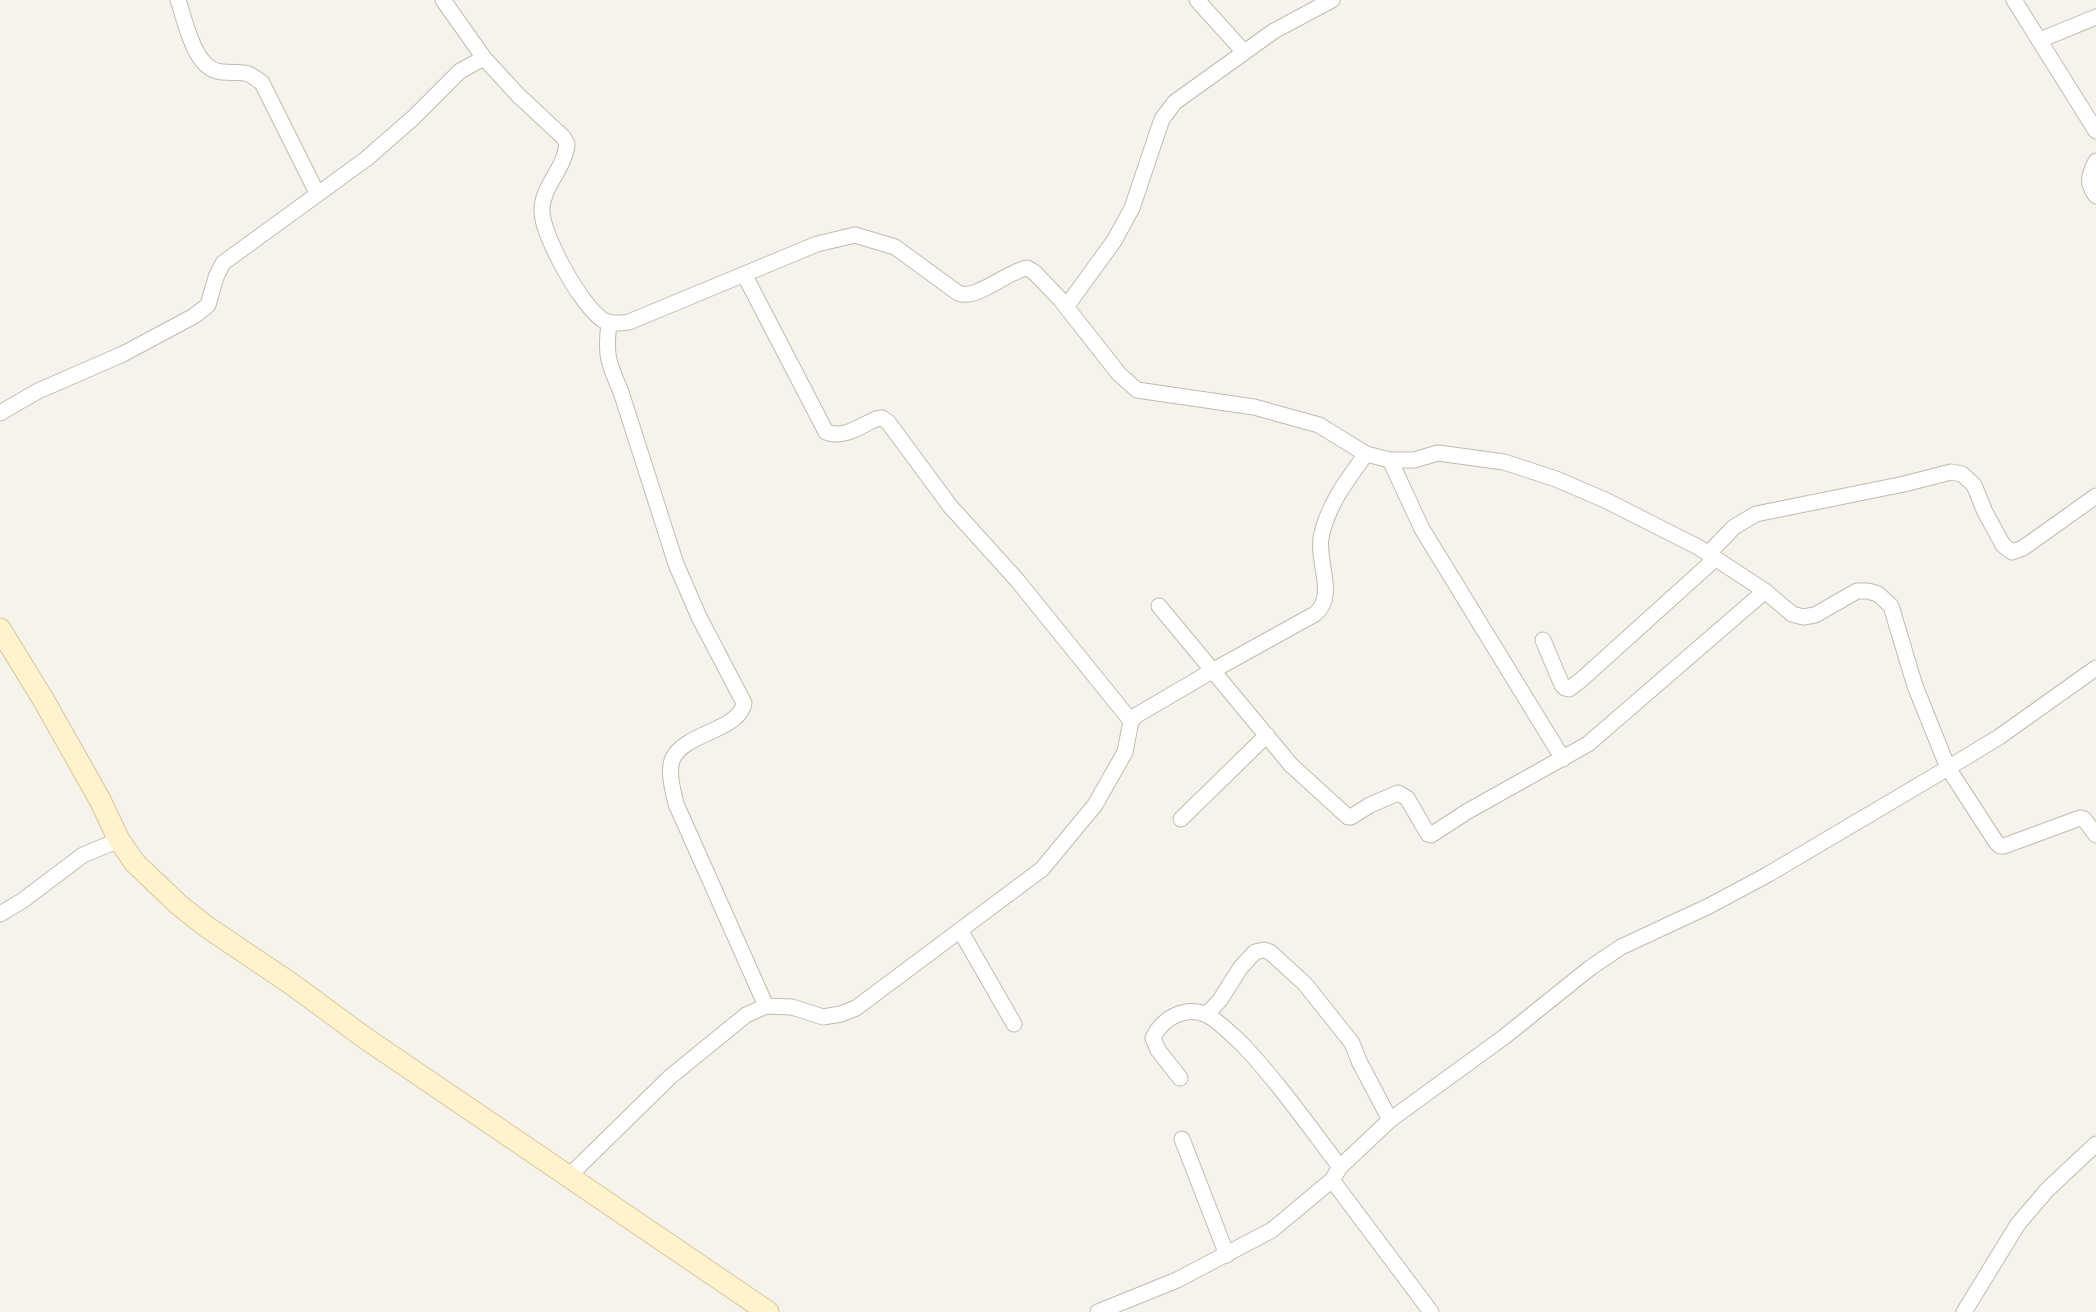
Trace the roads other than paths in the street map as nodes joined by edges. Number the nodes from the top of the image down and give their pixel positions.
1 (178, 0) edge
2 (442, 0) edge
3 (1197, 0) edge
4 (1332, 0) edge
5 (2014, 0) edge
6 (2096, 16) edge
7 (2040, 40) junction
8 (1244, 52) junction
9 (484, 58) junction
10 (2096, 131) edge
11 (2096, 161) edge
12 (317, 193) junction
13 (2096, 196) edge
14 (744, 274) junction
15 (1066, 307) junction
16 (609, 322) junction
17 (0, 413) edge
18 (1366, 454) junction
19 (1390, 460) junction
20 (2096, 496) edge
21 (1712, 556) junction
22 (1765, 591) junction
23 (1159, 606) dead end
24 (0, 629) edge
25 (1542, 640) dead end
26 (2096, 668) edge
27 (1212, 671) junction
28 (1131, 721) junction
29 (1266, 735) junction
30 (1562, 759) junction
31 (1948, 768) junction
32 (1182, 819) dead end
33 (2096, 835) edge
34 (119, 840) junction
35 (0, 914) edge
36 (960, 930) junction
37 (766, 1006) junction
38 (1206, 1015) junction
39 (1014, 1024) dead end
40 (1180, 1078) dead end
41 (1390, 1120) junction
42 (1182, 1139) dead end
43 (2096, 1144) edge
44 (1336, 1173) junction
45 (569, 1176) junction
46 (1227, 1255) junction
47 (768, 1312) edge
48 (1098, 1312) edge
49 (1431, 1312) edge
50 (1964, 1312) edge

1 - 12 street
2 - 9 street
3 - 8 street
4 - 8 street
5 - 7 street
6 - 7 street
7 - 10 street
8 - 15 street
9 - 12 street
9 - 16 street
11 - 13 street
12 - 17 street
14 - 15 street
14 - 16 street
14 - 28 street
15 - 18 street
16 - 37 street
18 - 19 street
18 - 27 street
19 - 21 street
19 - 30 street
20 - 21 street
21 - 22 street
21 - 25 street
22 - 30 street
22 - 31 street
23 - 27 street
24 - 34 street
26 - 31 street
27 - 28 street
27 - 29 street
28 - 36 street
29 - 30 street
29 - 32 street
31 - 33 street
31 - 41 street
34 - 35 street
34 - 45 street
36 - 37 street
36 - 39 street
37 - 45 street
38 - 40 street
38 - 41 street
38 - 44 street
41 - 44 street
42 - 46 street
43 - 50 street
44 - 46 street
44 - 49 street
45 - 47 street
46 - 48 street

